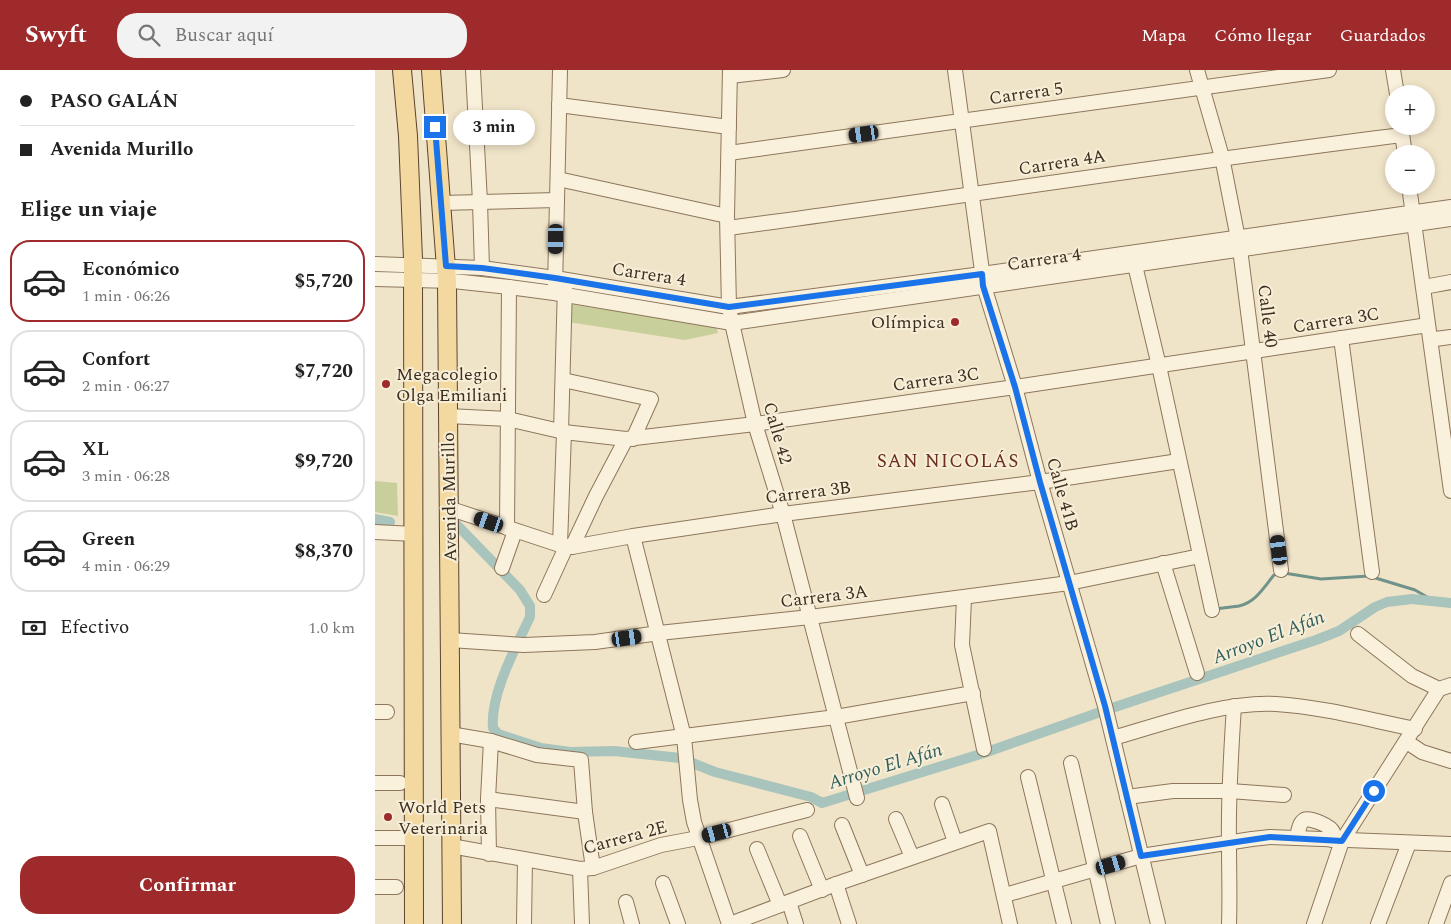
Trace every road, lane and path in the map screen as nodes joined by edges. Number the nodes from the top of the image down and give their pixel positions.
1 (402, 70) edge
2 (409, 70) edge
3 (422, 70) edge
4 (431, 70) edge
5 (473, 70) edge
6 (560, 70) edge
7 (783, 70) edge
8 (955, 70) edge
9 (1197, 70) edge
10 (1329, 70) edge
11 (1393, 70) edge
12 (730, 73) edge
13 (1396, 85) edge
14 (1204, 88) junction
15 (559, 105) junction
16 (960, 121) junction
17 (729, 127) junction
18 (1385, 133) edge
19 (729, 153) junction
20 (1222, 157) junction
21 (557, 179) junction
22 (970, 195) junction
23 (1410, 195) edge
24 (557, 200) junction
25 (480, 202) junction
26 (441, 203) junction
27 (1451, 207) edge
28 (1414, 219) junction
29 (1451, 220) edge
30 (727, 222) junction
31 (1239, 243) junction
32 (1133, 258) junction
33 (375, 264) edge
34 (482, 268) junction
35 (416, 273) junction
36 (443, 273) junction
37 (375, 279) edge
38 (560, 279) junction
39 (983, 280) junction
40 (1451, 282) edge
41 (1429, 286) dead end
42 (509, 287) junction
43 (559, 293) junction
44 (729, 307) junction
45 (732, 323) junction
46 (1428, 325) junction
47 (1451, 337) edge
48 (1341, 338) junction
49 (1435, 339) dead end
50 (1253, 352) junction
51 (1159, 366) junction
52 (563, 380) junction
53 (1015, 387) junction
54 (448, 416) junction
55 (508, 419) junction
56 (755, 424) junction
57 (563, 432) junction
58 (629, 439) junction
59 (1448, 449) edge
60 (1179, 461) junction
61 (1040, 482) junction
62 (1451, 491) edge
63 (448, 508) junction
64 (783, 514) junction
65 (511, 530) junction
66 (375, 532) edge
67 (414, 534) junction
68 (633, 536) junction
69 (566, 546) junction
70 (1200, 556) junction
71 (1163, 563) junction
72 (502, 568) dead end
73 (1281, 570) dead end
74 (1371, 572) dead end
75 (1069, 583) junction
76 (544, 594) dead end
77 (964, 598) junction
78 (1212, 610) dead end
79 (810, 617) junction
80 (659, 633) junction
81 (1357, 634) dead end
82 (450, 640) junction
83 (1197, 673) dead end
84 (1445, 687) edge
85 (973, 693) junction
86 (1234, 706) junction
87 (836, 716) junction
88 (1415, 728) junction
89 (450, 734) junction
90 (1113, 738) junction
91 (491, 741) junction
92 (637, 742) dead end
93 (1407, 742) junction
94 (685, 744) junction
95 (984, 749) dead end
96 (1451, 761) edge
97 (1071, 763) dead end
98 (1028, 777) dead end
99 (375, 782) edge
100 (400, 783) dead end
101 (1230, 791) junction
102 (1284, 795) dead end
103 (1127, 797) junction
104 (857, 798) dead end
105 (488, 799) junction
106 (942, 804) dead end
107 (807, 810) dead end
108 (585, 812) junction
109 (896, 819) dead end
110 (842, 826) dead end
111 (800, 836) dead end
112 (375, 838) edge
113 (414, 838) junction
114 (699, 838) junction
115 (1297, 838) junction
116 (1337, 840) junction
117 (955, 842) junction
118 (1229, 843) junction
119 (1409, 843) junction
120 (1451, 844) edge
121 (451, 846) junction
122 (757, 849) dead end
123 (489, 854) junction
124 (1141, 856) junction
125 (912, 857) junction
126 (525, 860) junction
127 (586, 869) junction
128 (1096, 869) junction
129 (862, 875) junction
130 (1054, 881) junction
131 (663, 883) dead end
132 (1451, 883) edge
133 (837, 884) junction
134 (375, 887) edge
135 (396, 887) dead end
136 (822, 890) junction
137 (1005, 894) junction
138 (626, 902) dead end
139 (784, 904) junction
140 (747, 921) edge
141 (414, 924) edge
142 (422, 924) edge
143 (444, 924) edge
144 (452, 924) edge
145 (524, 924) edge
146 (582, 924) edge
147 (632, 924) edge
148 (678, 924) edge
149 (729, 924) edge
150 (796, 924) edge
151 (849, 924) edge
152 (1010, 924) edge
153 (1064, 924) edge
154 (1108, 924) edge
155 (1158, 924) edge
156 (1229, 924) edge
157 (1314, 924) edge
158 (1378, 924) edge
159 (1436, 924) edge

1 - 35 main road, Avenida Murillo
2 - 35 street
3 - 36 street
4 - 26 main road, Avenida Murillo
5 - 25 street
6 - 15 street
7 - 12 street
8 - 16 street, Calle 41B
9 - 14 street, Calle 40
10 - 14 street, Carrera 5
11 - 13 street
12 - 17 street, Calle 42
14 - 16 street, Carrera 5
14 - 20 street, Calle 40
15 - 17 street
15 - 21 street
16 - 19 street, Carrera 5
16 - 22 street, Calle 41B
17 - 19 street, Calle 42
18 - 20 street, Carrera 4A
19 - 30 street, Calle 42
20 - 22 street, Carrera 4A
20 - 31 street, Calle 40
21 - 24 street
21 - 30 street, Carrera 4A
22 - 30 street, Carrera 4A
22 - 39 street, Calle 41B
23 - 28 street
24 - 25 street
24 - 38 street
25 - 26 street
25 - 34 street
26 - 36 main road, Avenida Murillo
27 - 28 street, Carrera 4
28 - 29 street, Carrera 4
28 - 31 street, Carrera 4
28 - 46 street
30 - 44 street, Calle 42
31 - 32 street, Carrera 4
31 - 50 street, Calle 40
32 - 39 street, Carrera 4
32 - 51 street
33 - 35 street, Carrera 4
34 - 36 street, Carrera 4
34 - 38 street, Carrera 4
35 - 36 street, Carrera 4
35 - 37 street, Carrera 4
35 - 67 main road, Avenida Murillo
35 - 142 street
36 - 42 street, Carrera 4
36 - 54 main road, Avenida Murillo
36 - 143 street
38 - 43 street
38 - 44 street, Carrera 4
39 - 44 street, Carrera 4
39 - 45 street, Carrera 4
39 - 53 street, Calle 41B
40 - 41 street
42 - 43 street, Carrera 4
42 - 55 street
43 - 45 street, Carrera 4
43 - 52 street
44 - 45 street, Calle 42
45 - 56 street, Calle 42
46 - 48 street, Carrera 3C
46 - 59 street
47 - 49 street
48 - 50 street, Carrera 3C
48 - 74 street
50 - 51 street, Carrera 3C
50 - 73 street, Calle 40
51 - 53 street, Carrera 3C
51 - 60 street
52 - 57 street
52 - 58 street
53 - 56 street, Carrera 3C
53 - 61 street, Calle 41B
54 - 55 street, Carrera 3C
54 - 63 main road, Avenida Murillo
55 - 57 street, Carrera 3C
55 - 65 street
56 - 58 street, Carrera 3C
56 - 64 street, Calle 42
57 - 58 street, Carrera 3C
57 - 69 street
58 - 69 street
59 - 62 street
60 - 61 street, Carrera 3B
60 - 70 street
61 - 64 street, Carrera 3B
61 - 75 street, Calle 41B
63 - 65 street, Carrera 3B
63 - 82 main road, Avenida Murillo
64 - 68 street, Carrera 3B
64 - 79 street, Calle 42
65 - 69 street, Carrera 3B
65 - 72 street
66 - 67 street
67 - 113 main road, Avenida Murillo
68 - 69 street, Carrera 3B
68 - 80 street
69 - 76 street
70 - 71 street, Carrera 3A
70 - 78 street
71 - 75 street, Carrera 3A
71 - 83 street
75 - 77 street, Carrera 3A
75 - 90 street, Calle 41B
77 - 79 street, Carrera 3A
77 - 85 street
79 - 80 street, Carrera 3A
79 - 87 street, Calle 42
80 - 82 street, Carrera 3A
80 - 94 street
81 - 84 street
82 - 89 main road, Avenida Murillo
84 - 88 street
85 - 87 street
85 - 95 street
86 - 88 street
86 - 90 street
86 - 101 street
87 - 94 street
87 - 104 street, Calle 42
88 - 93 street
89 - 91 street
89 - 121 main road, Avenida Murillo
90 - 103 street, Calle 41B
91 - 105 street
91 - 108 street
92 - 94 street
93 - 96 street
93 - 116 street
94 - 114 street
97 - 128 street
98 - 130 street
99 - 100 street
101 - 102 street
101 - 103 street
101 - 118 street
103 - 124 street, Calle 41B
105 - 108 street
105 - 123 street
106 - 117 street
107 - 114 street, Carrera 2E
108 - 127 street
109 - 125 street
110 - 129 street
111 - 136 street
112 - 113 street
113 - 141 main road, Avenida Murillo
114 - 127 street, Carrera 2E
114 - 149 street
115 - 116 street
115 - 116 street
115 - 118 street
116 - 119 street
116 - 157 street
117 - 125 street
117 - 137 street
118 - 124 street
118 - 156 street
119 - 120 street
119 - 158 street
121 - 123 street, Carrera 2E
121 - 144 main road, Avenida Murillo
122 - 139 street
123 - 126 street, Carrera 2E
124 - 128 street
124 - 155 street, Calle 41B
125 - 129 street
126 - 127 street, Carrera 2E
126 - 145 street
127 - 146 street
128 - 130 street
128 - 154 street
129 - 133 street
130 - 137 street
130 - 153 street
131 - 148 street
132 - 159 street
133 - 136 street
133 - 151 street
134 - 135 street
136 - 139 street
137 - 152 street
138 - 147 street
139 - 140 street
139 - 150 street
140 - 149 street

